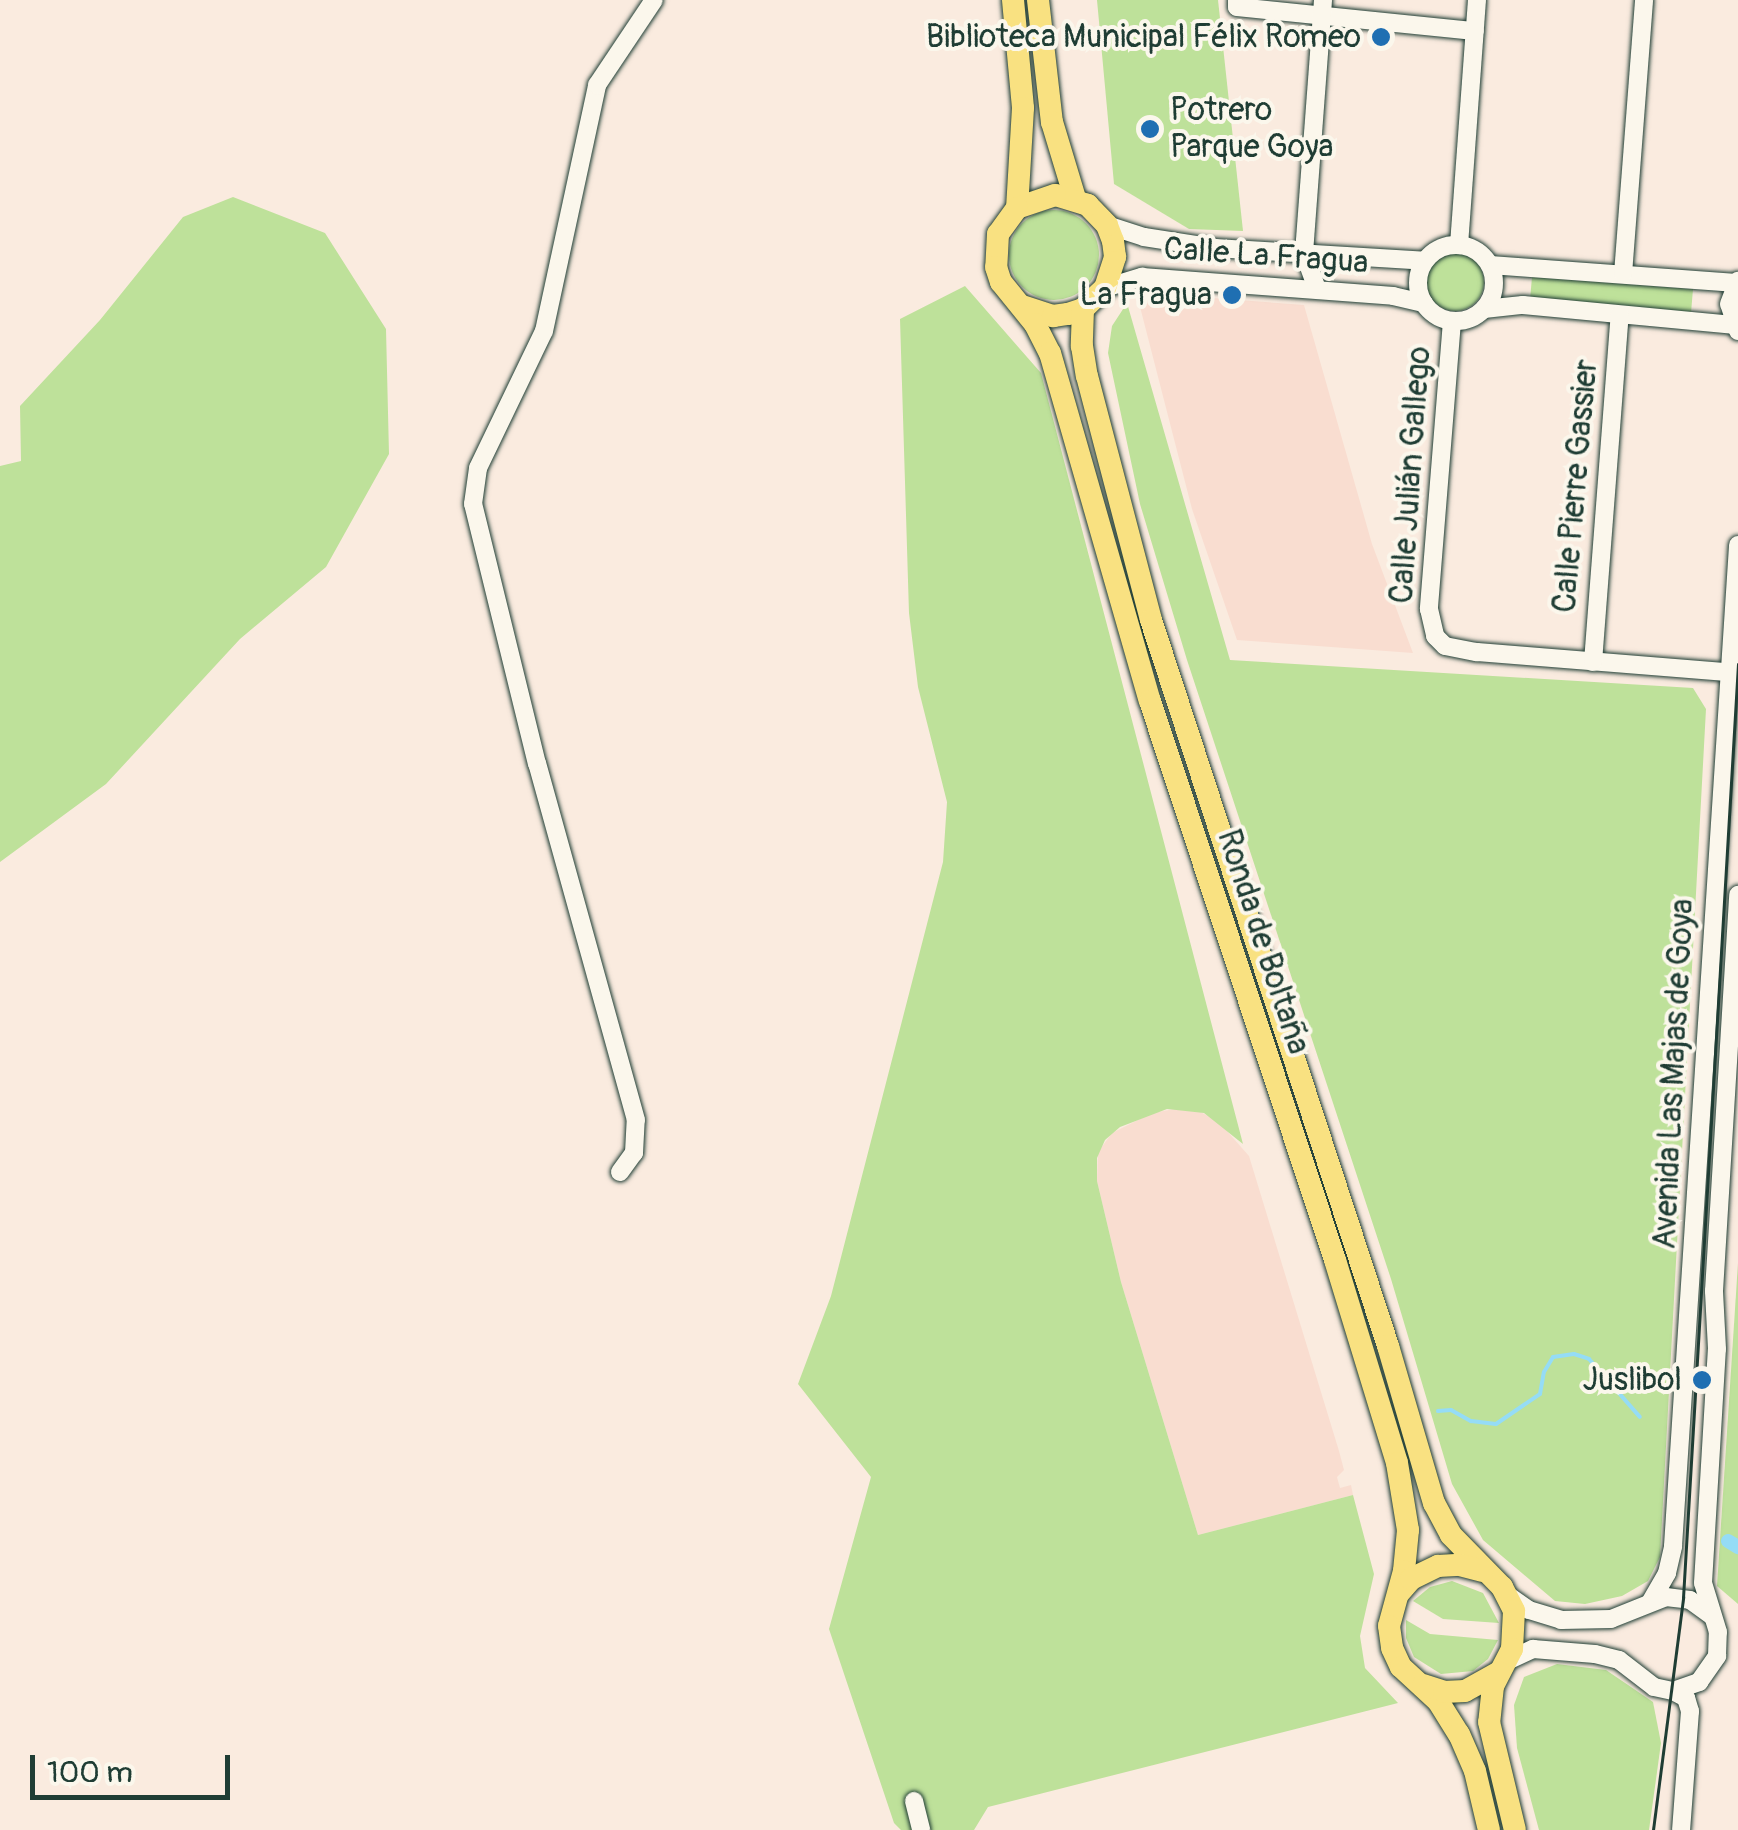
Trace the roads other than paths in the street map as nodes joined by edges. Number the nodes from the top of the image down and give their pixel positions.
1 (654, 0) edge
2 (1013, 0) edge
3 (1038, 0) edge
4 (1237, 0) edge
5 (1477, 0) edge
6 (1644, 0) edge
7 (1323, 8) edge
8 (1475, 31) junction
9 (1075, 198) junction
10 (1017, 208) junction
11 (1107, 225) junction
12 (1459, 245) junction
13 (1304, 253) junction
14 (1424, 262) junction
15 (1490, 266) junction
16 (1623, 274) junction
17 (1737, 282) edge
18 (1105, 288) junction
19 (1316, 289) junction
20 (1424, 304) junction
21 (1022, 306) junction
22 (1083, 308) junction
23 (1484, 308) junction
24 (1620, 315) junction
25 (1452, 321) junction
26 (1736, 328) edge
27 (1738, 545) edge
28 (1592, 662) junction
29 (1727, 672) junction
30 (1738, 895) edge
31 (620, 1172) dead end
32 (1487, 1574) junction
33 (1507, 1595) junction
34 (1651, 1601) junction
35 (1393, 1604) junction
36 (1711, 1616) junction
37 (1504, 1665) junction
38 (1414, 1680) junction
39 (1673, 1691) junction
40 (914, 1801) dead end
41 (920, 1830) edge
42 (1490, 1830) edge
43 (1514, 1830) edge
44 (1681, 1830) edge

1 - 31 street
2 - 10 main road, Ronda de Boltaña
3 - 9 main road
4 - 7 street
5 - 8 street
6 - 16 street
7 - 8 street
7 - 13 street
8 - 12 street
9 - 10 main road
9 - 11 main road
10 - 21 main road, Ronda de Boltaña
11 - 13 street, Calle La Fragua
11 - 18 main road
12 - 14 street
12 - 15 street
13 - 14 street, Calle La Fragua
13 - 19 street
14 - 20 street
15 - 16 street
15 - 23 street
16 - 17 street
17 - 26 street
18 - 19 street, Calle La Fragua
18 - 22 main road
19 - 20 street, Calle La Fragua
20 - 25 street
21 - 22 main road
21 - 35 main road, Ronda de Boltaña
22 - 32 main road, Ronda de Boltaña
23 - 24 street
23 - 25 street
24 - 26 street
24 - 28 street, Calle Pierre Gassier
25 - 28 street, Calle Julián Gallego
27 - 29 street, Avenida Las Majas de Goya
28 - 29 street, Calle Julián Gallego
29 - 34 street, Avenida Las Majas de Goya
30 - 36 street, Avenida Las Majas de Goya
32 - 33 main road, Ronda de Boltaña
32 - 35 main road
33 - 34 street
33 - 37 main road
34 - 36 street
35 - 38 main road, Ronda de Boltaña
36 - 39 street, Avenida Las Majas de Goya
37 - 38 main road
37 - 39 street
37 - 43 main road
38 - 42 main road, Ronda de Boltaña
39 - 44 street
40 - 41 street

